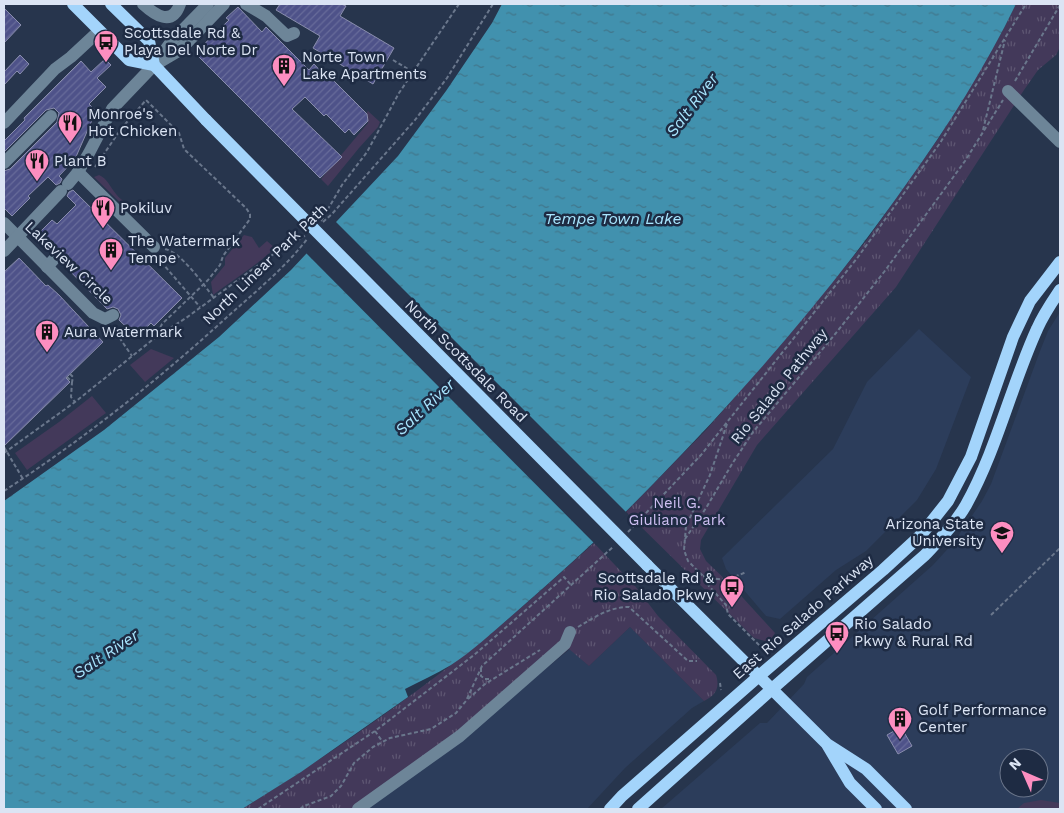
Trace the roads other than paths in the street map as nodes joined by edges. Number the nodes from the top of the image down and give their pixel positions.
1 (72, 4) edge
2 (111, 4) edge
3 (143, 4) edge
4 (180, 4) edge
5 (208, 4) edge
6 (224, 4) edge
7 (246, 4) edge
8 (99, 30) junction
9 (290, 34) dead end
10 (154, 65) junction
11 (1008, 92) road end
12 (51, 116) dead end
13 (4, 122) edge
14 (1060, 142) edge
15 (4, 163) edge
16 (85, 172) junction
17 (4, 223) edge
18 (17, 237) junction
19 (154, 247) road end
20 (4, 251) edge
21 (1060, 262) edge
22 (1060, 290) edge
23 (109, 317) road end
24 (570, 632) road end
25 (759, 676) junction
26 (772, 689) junction
27 (827, 744) junction
28 (358, 809) edge
29 (610, 809) edge
30 (638, 809) edge
31 (876, 809) edge
32 (906, 809) edge

1 - 8 main road
2 - 10 main road
3 - 4 street
5 - 10 street
6 - 10 street
7 - 9 street
8 - 10 main road
8 - 13 street
10 - 16 street
10 - 25 main road, North Scottsdale Road, bridge
11 - 14 street
12 - 15 street
16 - 18 street
16 - 19 street
17 - 18 street, Lakeview Circle
18 - 20 street
18 - 23 street, Lakeview Circle
21 - 25 main road, East Rio Salado Parkway
22 - 26 main road
24 - 28 street
25 - 26 main road, North Scottsdale Road
25 - 29 main road, East Rio Salado Parkway
26 - 27 main road, North Scottsdale Road
26 - 30 main road
27 - 31 main road
27 - 32 main road

